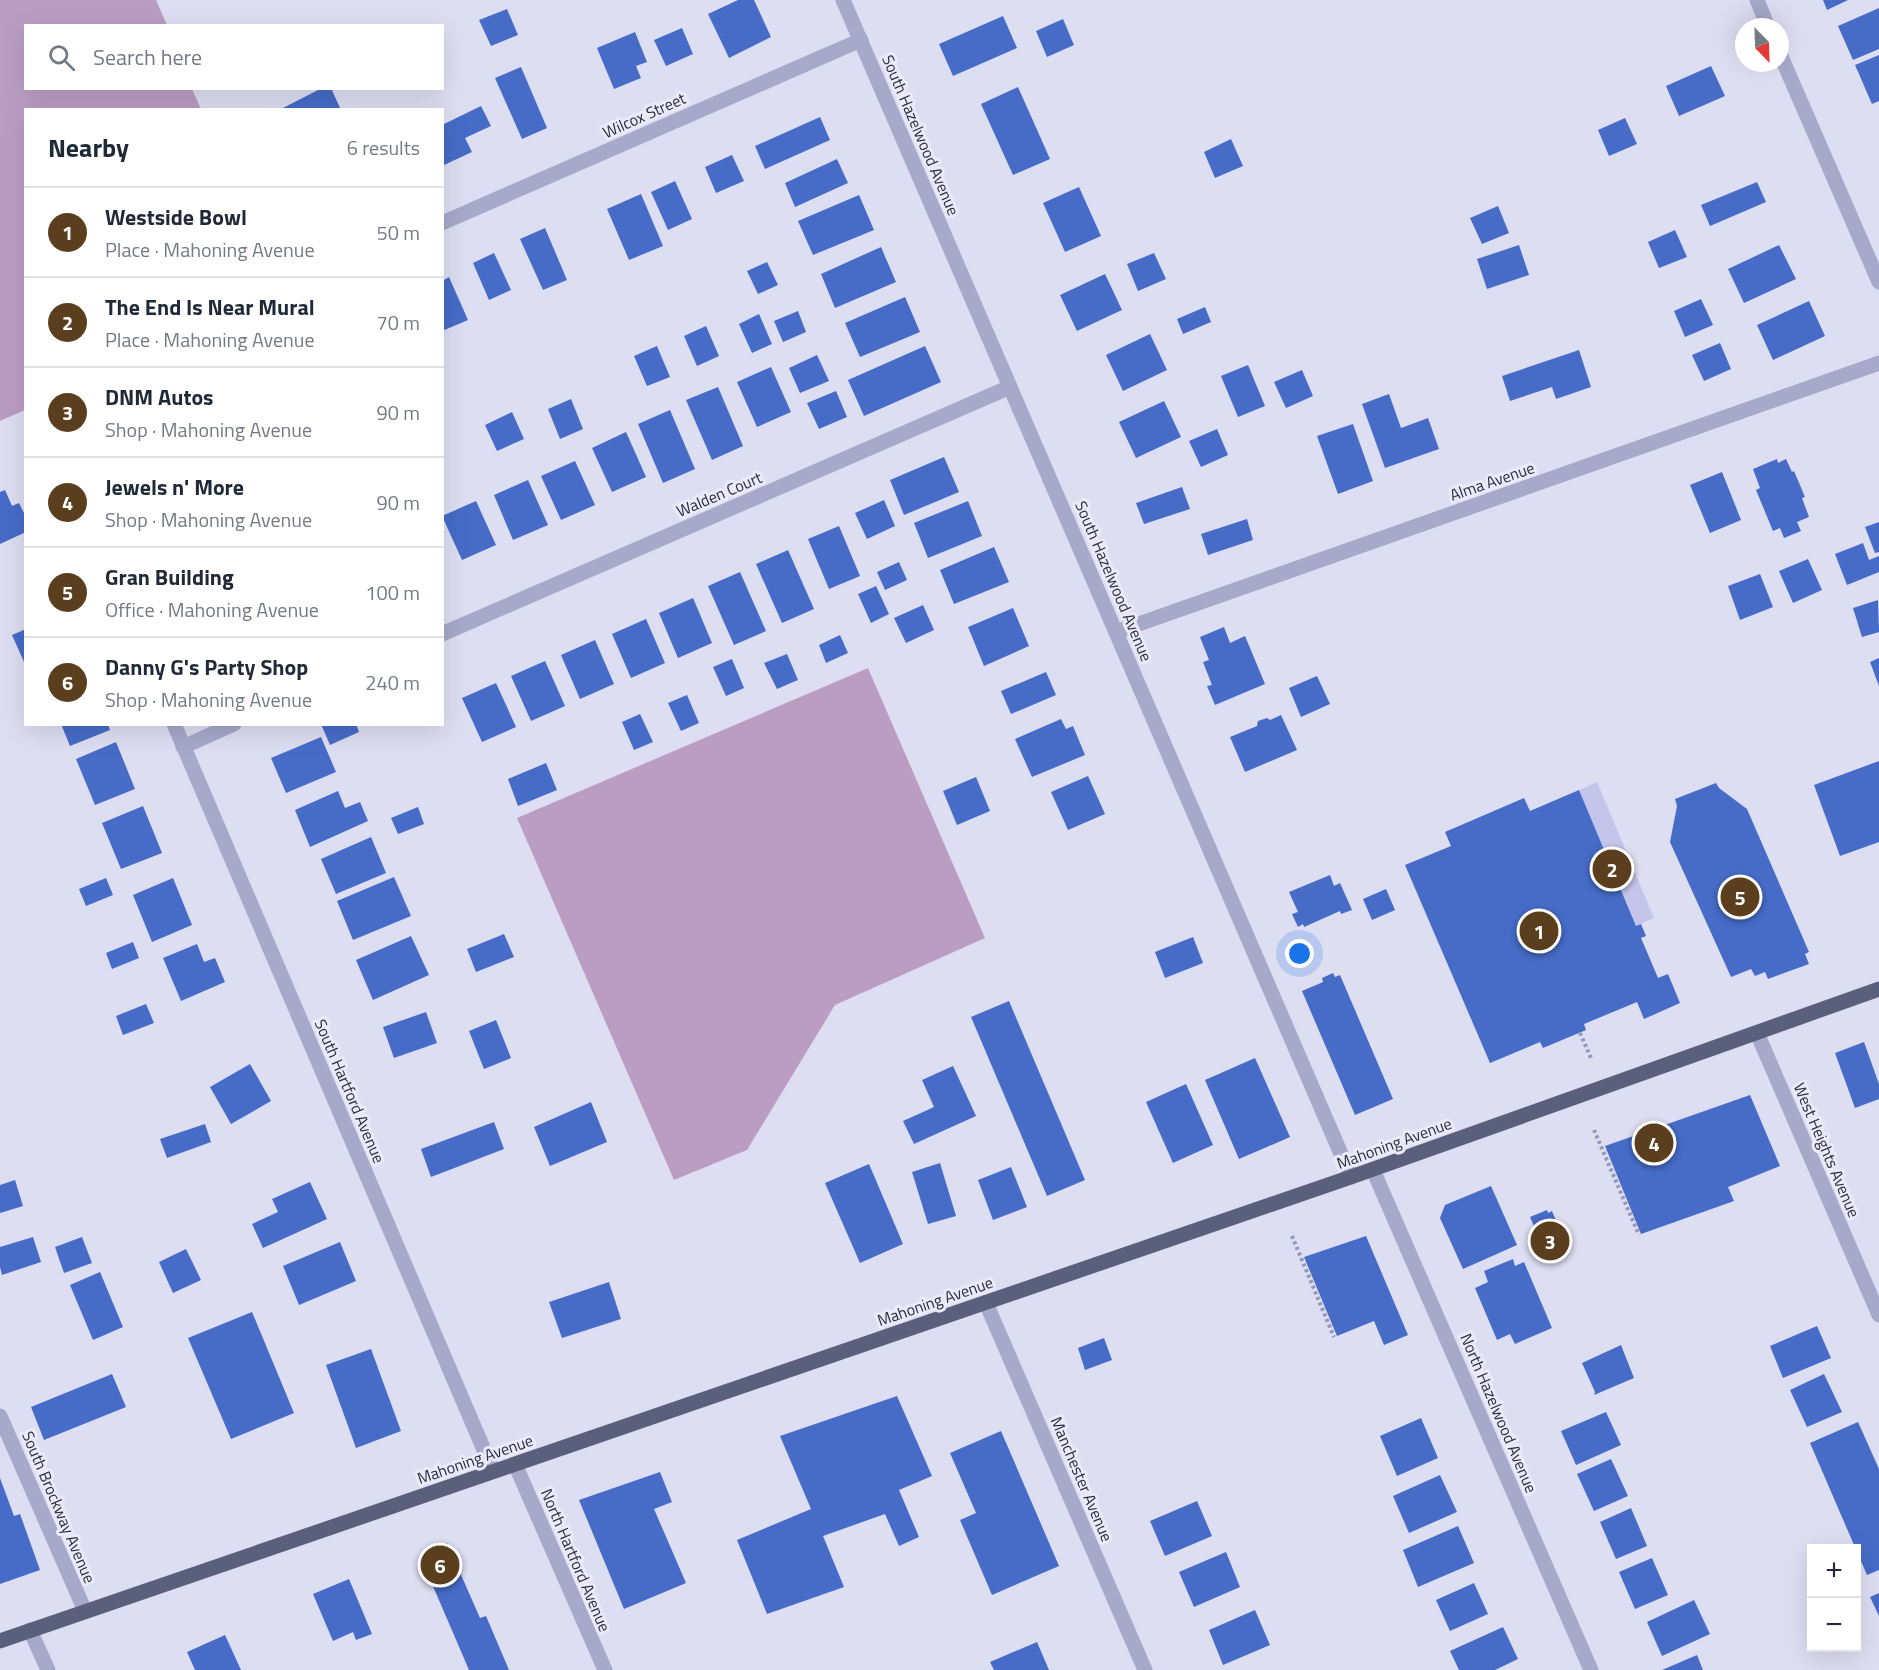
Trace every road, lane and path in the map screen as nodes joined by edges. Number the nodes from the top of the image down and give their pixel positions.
1 (843, 0) edge
2 (1757, 0) edge
3 (1764, 18) edge
4 (861, 40) junction
5 (1788, 72) edge
6 (444, 222) edge
7 (1879, 282) edge
8 (1879, 363) edge
9 (1010, 387) junction
10 (1116, 632) junction
11 (444, 633) edge
12 (175, 726) edge
13 (230, 726) edge
14 (183, 747) junction
15 (1879, 988) edge
16 (1580, 1033) dead end
17 (1757, 1033) junction
18 (1591, 1058) dead end
19 (1594, 1130) dead end
20 (1373, 1170) junction
21 (1351, 1177) junction
22 (1639, 1235) dead end
23 (1292, 1236) dead end
24 (986, 1303) junction
25 (1879, 1315) edge
26 (1334, 1337) dead end
27 (0, 1416) edge
28 (515, 1464) junction
29 (493, 1472) junction
30 (85, 1611) junction
31 (30, 1630) junction
32 (0, 1641) edge
33 (48, 1670) edge
34 (604, 1670) edge
35 (1145, 1670) edge
36 (1591, 1670) edge

1 - 4 street, South Hazelwood Avenue
2 - 3 street
4 - 6 street, Wilcox Street
4 - 9 street, South Hazelwood Avenue
5 - 7 street
8 - 10 street, Alma Avenue
9 - 10 street, South Hazelwood Avenue
9 - 11 street, Walden Court
10 - 21 street, South Hazelwood Avenue
12 - 14 street, South Hartford Avenue
13 - 14 street
14 - 29 street, South Hartford Avenue
15 - 17 main road, Mahoning Avenue
16 - 18 path
17 - 20 main road, Mahoning Avenue
17 - 25 street, West Heights Avenue
19 - 22 path
20 - 21 main road, Mahoning Avenue
20 - 36 street, North Hazelwood Avenue
21 - 24 main road, Mahoning Avenue
23 - 26 path
24 - 28 main road, Mahoning Avenue
24 - 35 street, Manchester Avenue
27 - 30 street, South Brockway Avenue
28 - 29 main road, Mahoning Avenue
28 - 34 street, North Hartford Avenue
29 - 30 main road, Mahoning Avenue
30 - 31 main road, Mahoning Avenue
31 - 32 main road, Mahoning Avenue
31 - 33 street

